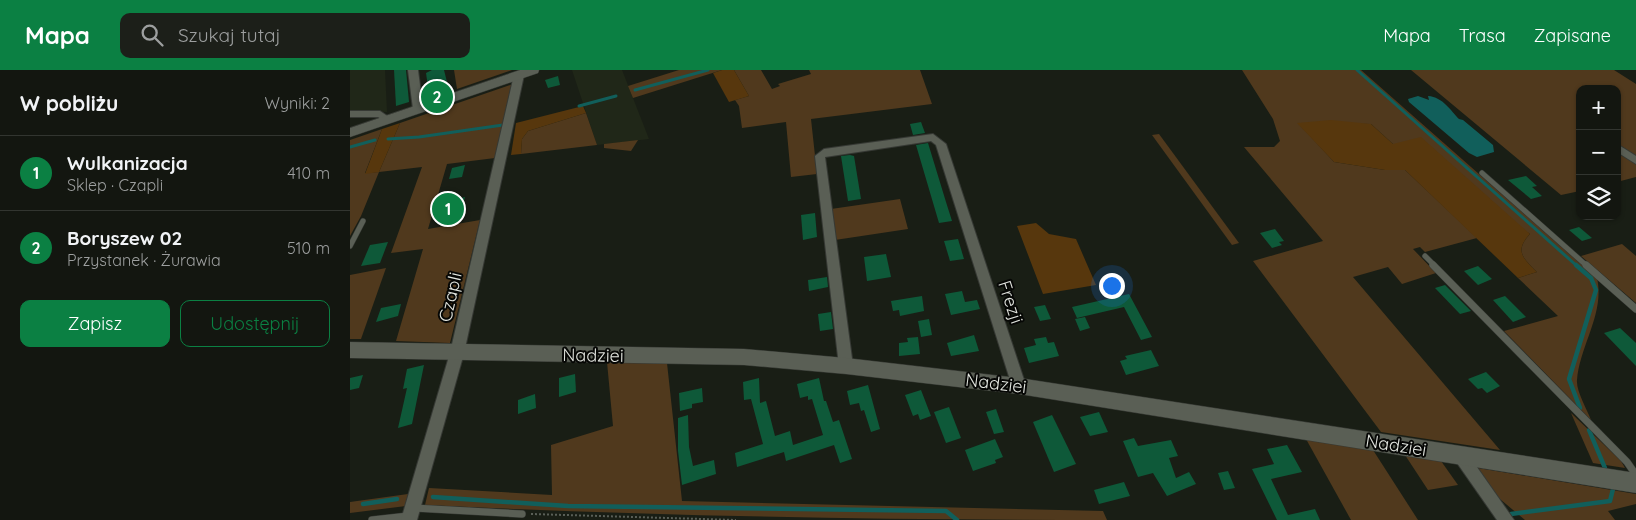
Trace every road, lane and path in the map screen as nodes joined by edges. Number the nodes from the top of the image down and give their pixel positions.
1 (413, 70) edge
2 (533, 70) edge
3 (518, 77) junction
4 (418, 109) junction
5 (350, 114) edge
6 (388, 120) junction
7 (350, 133) edge
8 (1621, 150) edge
9 (1636, 161) edge
10 (1482, 173) dead end
11 (363, 221) dead end
12 (350, 246) edge
13 (1425, 256) dead end
14 (1636, 309) edge
15 (350, 350) edge
16 (456, 353) junction
17 (846, 366) junction
18 (1019, 386) junction
19 (1460, 455) junction
20 (1636, 475) edge
21 (1636, 483) edge
22 (411, 514) edge
23 (522, 514) joint
24 (372, 520) edge
25 (736, 520) edge
26 (1506, 520) edge

1 - 4 street
2 - 3 street
3 - 4 street
3 - 16 street, Czapli
4 - 6 street
5 - 6 street
6 - 7 street
8 - 9 street
10 - 14 lane
11 - 12 lane
13 - 20 lane
15 - 16 street, Nadziei
16 - 17 street, Nadziei
16 - 22 street, Czapli
17 - 18 street, Nadziei
17 - 18 street, Frezji
18 - 19 street, Nadziei
19 - 21 street, Nadziei
19 - 26 street
22 - 23 lane
22 - 24 lane
23 - 25 path

